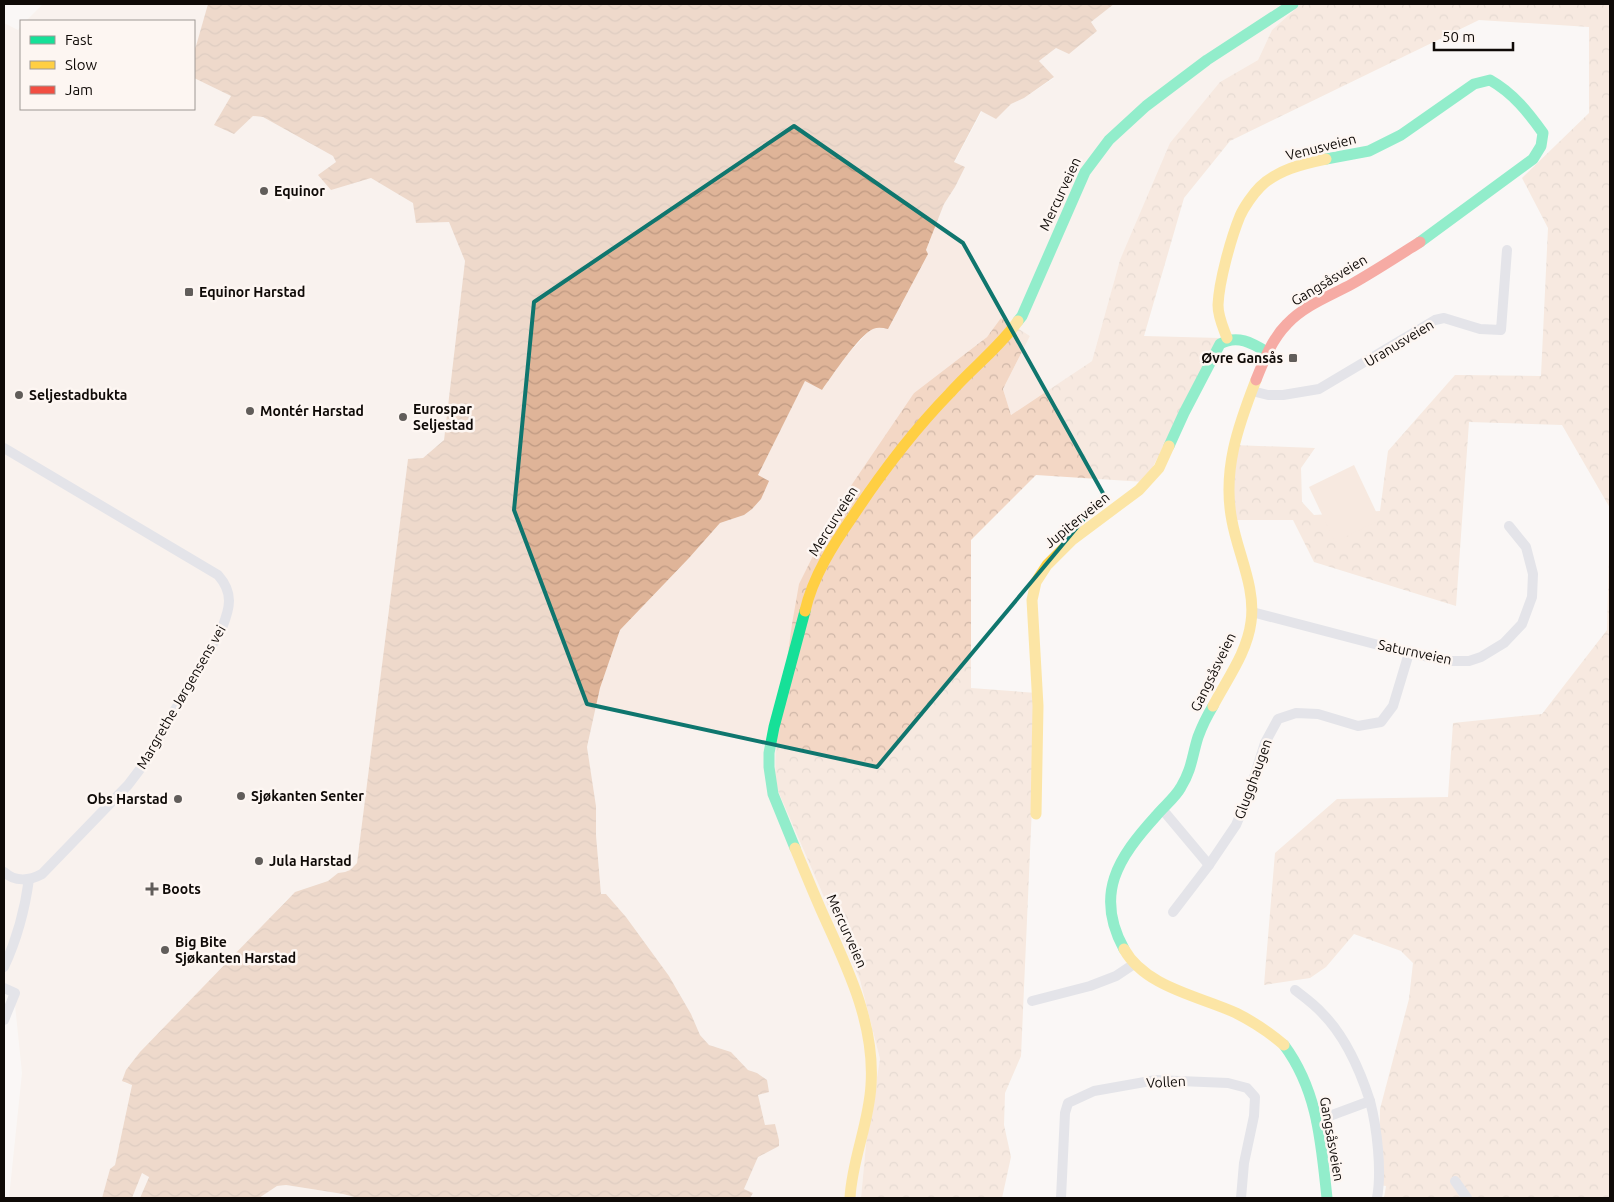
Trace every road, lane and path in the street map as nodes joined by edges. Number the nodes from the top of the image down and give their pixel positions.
1 (1294, 4) edge
2 (1541, 146) joint
3 (1507, 250) dead end
4 (1227, 338) junction
5 (1267, 352) junction
6 (1252, 391) junction
7 (4, 448) edge
8 (1509, 526) dead end
9 (1252, 612) junction
10 (1409, 653) junction
11 (1162, 809) junction
12 (1036, 814) dead end
13 (1209, 865) junction
14 (4, 872) edge
15 (28, 879) junction
16 (1173, 912) dead end
17 (1134, 964) junction
18 (4, 966) edge
19 (4, 988) edge
20 (1295, 990) dead end
21 (1032, 1001) dead end
22 (4, 1020) edge
23 (1370, 1101) junction
24 (1316, 1121) junction
25 (1455, 1180) dead end
26 (850, 1198) edge
27 (1061, 1198) edge
28 (1241, 1198) edge
29 (1327, 1198) edge
30 (1377, 1198) edge
31 (1466, 1198) edge

1 - 26 street, Mercurveien
2 - 4 street, Venusveien
2 - 5 street, Gangsåsveien
3 - 6 street, Uranusveien
4 - 5 street
4 - 12 street, Jupiterveien
5 - 6 street, Gangsåsveien
6 - 9 street, Gangsåsveien
7 - 15 street, Margrethe Jørgensens vei
8 - 10 street, Saturnveien
9 - 10 street, Saturnveien
9 - 11 street, Gangsåsveien
10 - 13 street, Glugghaugen
11 - 13 street
11 - 17 street, Gangsåsveien
13 - 16 street, Glugghaugen
14 - 15 street
15 - 18 street
17 - 21 street
17 - 24 street, Gangsåsveien
19 - 22 street
20 - 23 street
23 - 24 street
23 - 30 street
24 - 29 street, Gangsåsveien
25 - 31 street
27 - 28 street, Vollen

